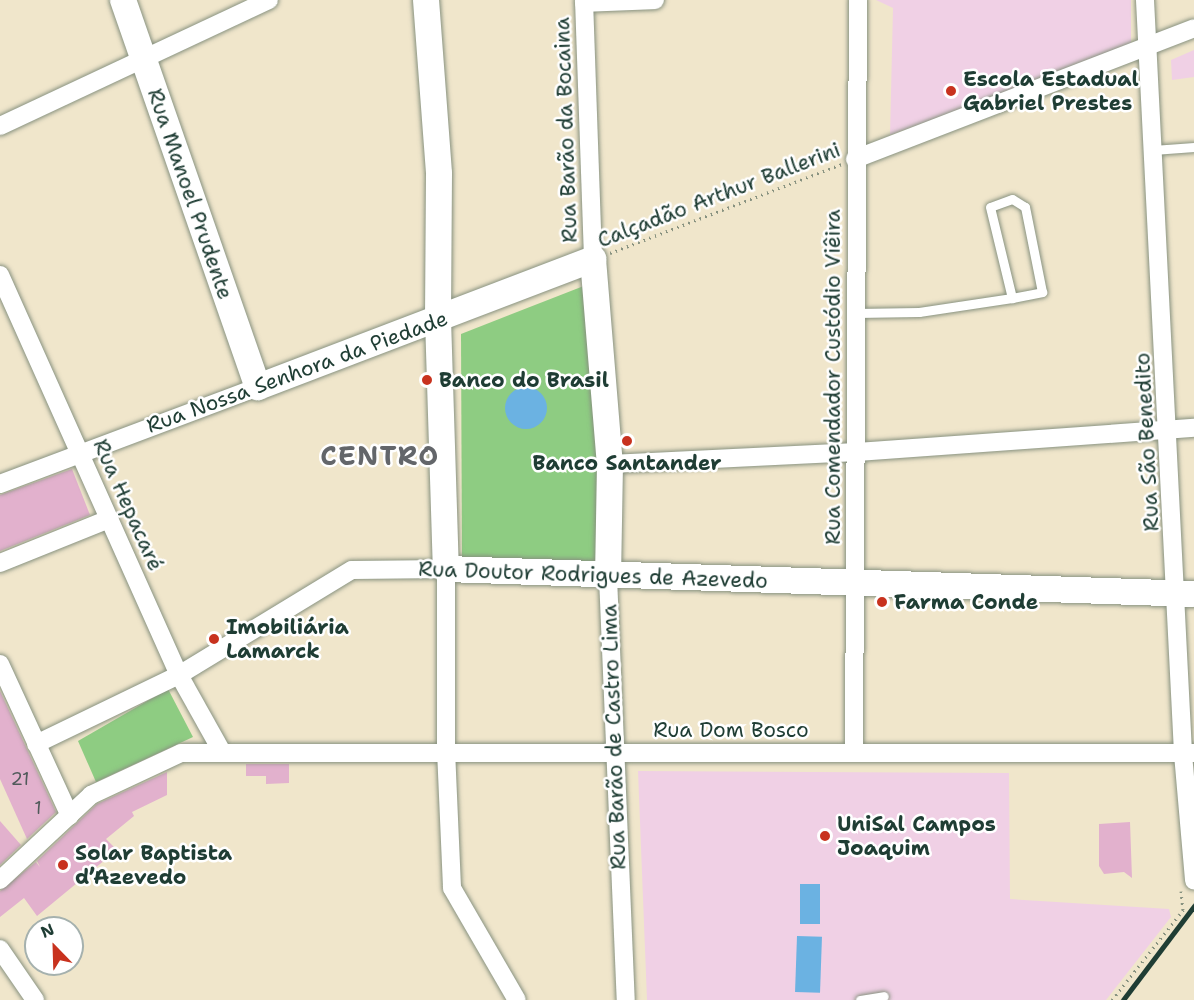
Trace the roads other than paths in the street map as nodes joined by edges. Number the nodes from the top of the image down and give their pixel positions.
1 (123, 0) edge
2 (269, 0) edge
3 (426, 0) edge
4 (655, 0) edge
5 (858, 0) edge
6 (1145, 0) edge
7 (584, 1) edge
8 (1194, 28) edge
9 (1146, 47) junction
10 (143, 59) junction
11 (0, 126) edge
12 (1194, 147) edge
13 (1153, 150) junction
14 (855, 159) junction
15 (593, 259) junction
16 (0, 275) edge
17 (1012, 297) junction
18 (856, 313) junction
19 (438, 320) junction
20 (258, 387) junction
21 (1194, 428) edge
22 (1169, 429) junction
23 (80, 452) junction
24 (857, 452) junction
25 (610, 464) junction
26 (0, 484) edge
27 (109, 519) junction
28 (0, 563) edge
29 (446, 568) junction
30 (608, 577) junction
31 (856, 583) junction
32 (1185, 594) edge
33 (0, 663) edge
34 (179, 675) junction
35 (36, 744) junction
36 (221, 750) junction
37 (446, 750) junction
38 (614, 752) junction
39 (854, 753) junction
40 (1188, 754) edge
41 (70, 816) junction
42 (0, 880) edge
43 (1187, 885) edge
44 (0, 949) edge
45 (884, 996) dead end
46 (35, 1000) edge
47 (517, 1000) edge
48 (626, 1000) edge
49 (860, 1000) edge

1 - 10 street, Rua Manoel Prudente
2 - 10 street
3 - 19 street
4 - 7 street
5 - 14 street, Rua Comendador Custódio Viêira
6 - 9 street, Rua São Benedito
7 - 15 street, Rua Barão da Bocaina
8 - 9 street
9 - 13 street, Rua São Benedito
9 - 14 street
10 - 11 street
10 - 20 street, Rua Manoel Prudente
12 - 13 lane
13 - 22 street, Rua São Benedito
14 - 18 street, Rua Comendador Custódio Viêira
15 - 19 street, Rua Nossa Senhora da Piedade
15 - 25 street, Rua Barão de Castro Lima
16 - 23 street, Rua Hepacaré
17 - 17 lane
17 - 18 lane
18 - 24 street, Rua Comendador Custódio Viêira
19 - 20 street, Rua Nossa Senhora da Piedade
19 - 29 street
20 - 23 street, Rua Nossa Senhora da Piedade
21 - 22 street
22 - 24 street
22 - 32 street, Rua São Benedito
23 - 26 street, Rua Nossa Senhora da Piedade
23 - 27 street, Rua Hepacaré
24 - 25 street
24 - 31 street, Rua Comendador Custódio Viêira
25 - 30 street, Rua Barão de Castro Lima
27 - 28 street
27 - 34 street, Rua Hepacaré
29 - 30 street, Rua Doutor Rodrigues de Azevedo
29 - 34 street, Rua Doutor Rodrigues de Azevedo
29 - 37 street
30 - 31 street, Rua Doutor Rodrigues de Azevedo
30 - 38 street, Rua Barão de Castro Lima
31 - 32 street, Rua Doutor Rodrigues de Azevedo
31 - 39 street, Rua Comendador Custódio Viêira
32 - 40 street, Rua São Benedito
33 - 35 street
34 - 35 street, Rua Doutor Rodrigues de Azevedo
34 - 36 street, Rua Hepacaré
35 - 41 street
36 - 37 street, Rua Dom Bosco
36 - 41 street, Rua Dom Bosco
37 - 38 street, Rua Dom Bosco
37 - 47 street
38 - 39 street, Rua Dom Bosco
38 - 48 street, Rua Barão de Castro Lima
39 - 40 street, Rua Dom Bosco
40 - 43 street, Rua São Benedito
41 - 42 street, Rua Dom Bosco
44 - 46 street
45 - 49 lane

